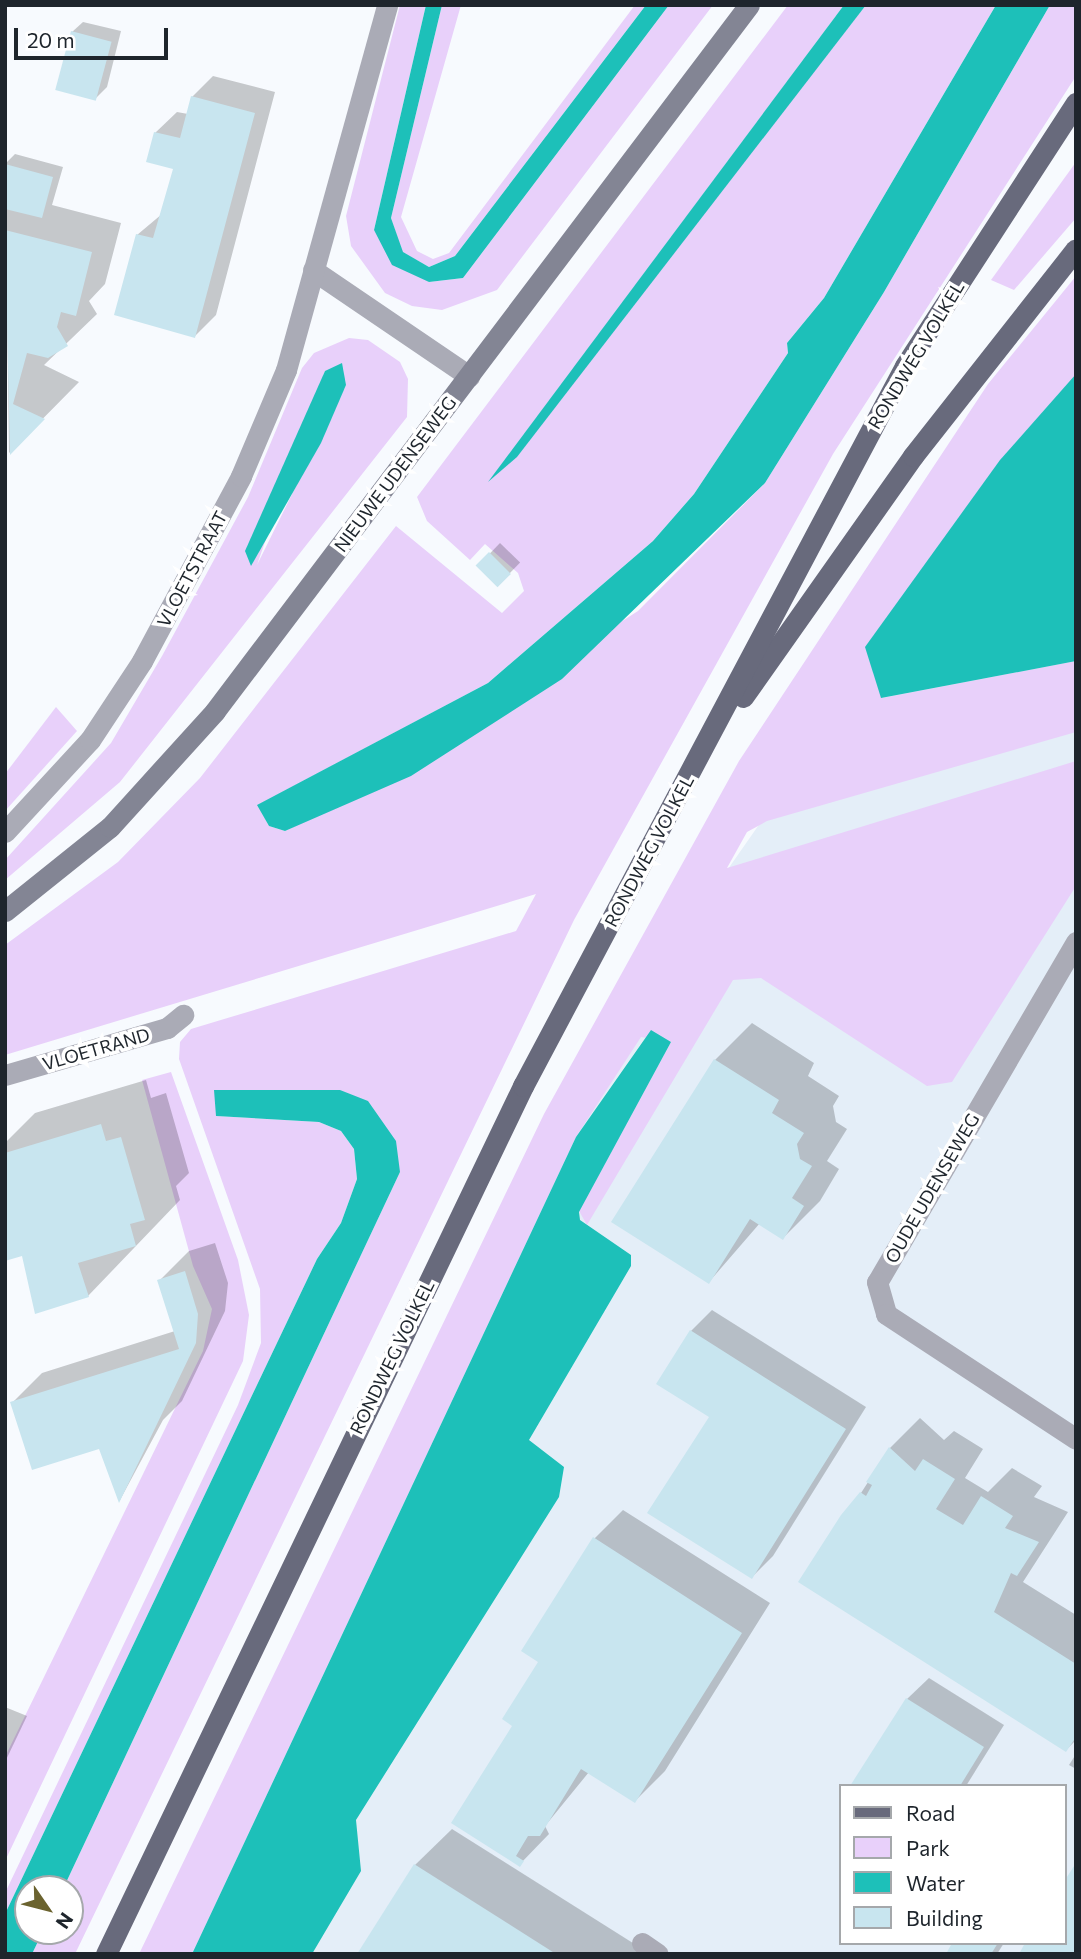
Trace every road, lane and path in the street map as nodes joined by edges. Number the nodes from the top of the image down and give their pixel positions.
1 (387, 5) edge
2 (749, 5) edge
3 (1076, 103) edge
4 (1076, 249) edge
5 (313, 270) junction
6 (469, 376) junction
7 (694, 767) junction
8 (5, 832) edge
9 (5, 911) edge
10 (1076, 943) edge
11 (183, 1016) dead end
12 (5, 1075) edge
13 (1076, 1439) edge
14 (106, 1954) edge

1 - 5 street, VLOETSTRAAT
2 - 6 street, NIEUWE UDENSEWEG
3 - 7 main road, RONDWEG VOLKEL
4 - 7 main road, RONDWEG VOLKEL
5 - 6 street
5 - 8 street, VLOETSTRAAT
6 - 9 street, NIEUWE UDENSEWEG
7 - 14 main road, RONDWEG VOLKEL
10 - 13 street, OUDE UDENSEWEG
11 - 12 street, VLOETRAND

